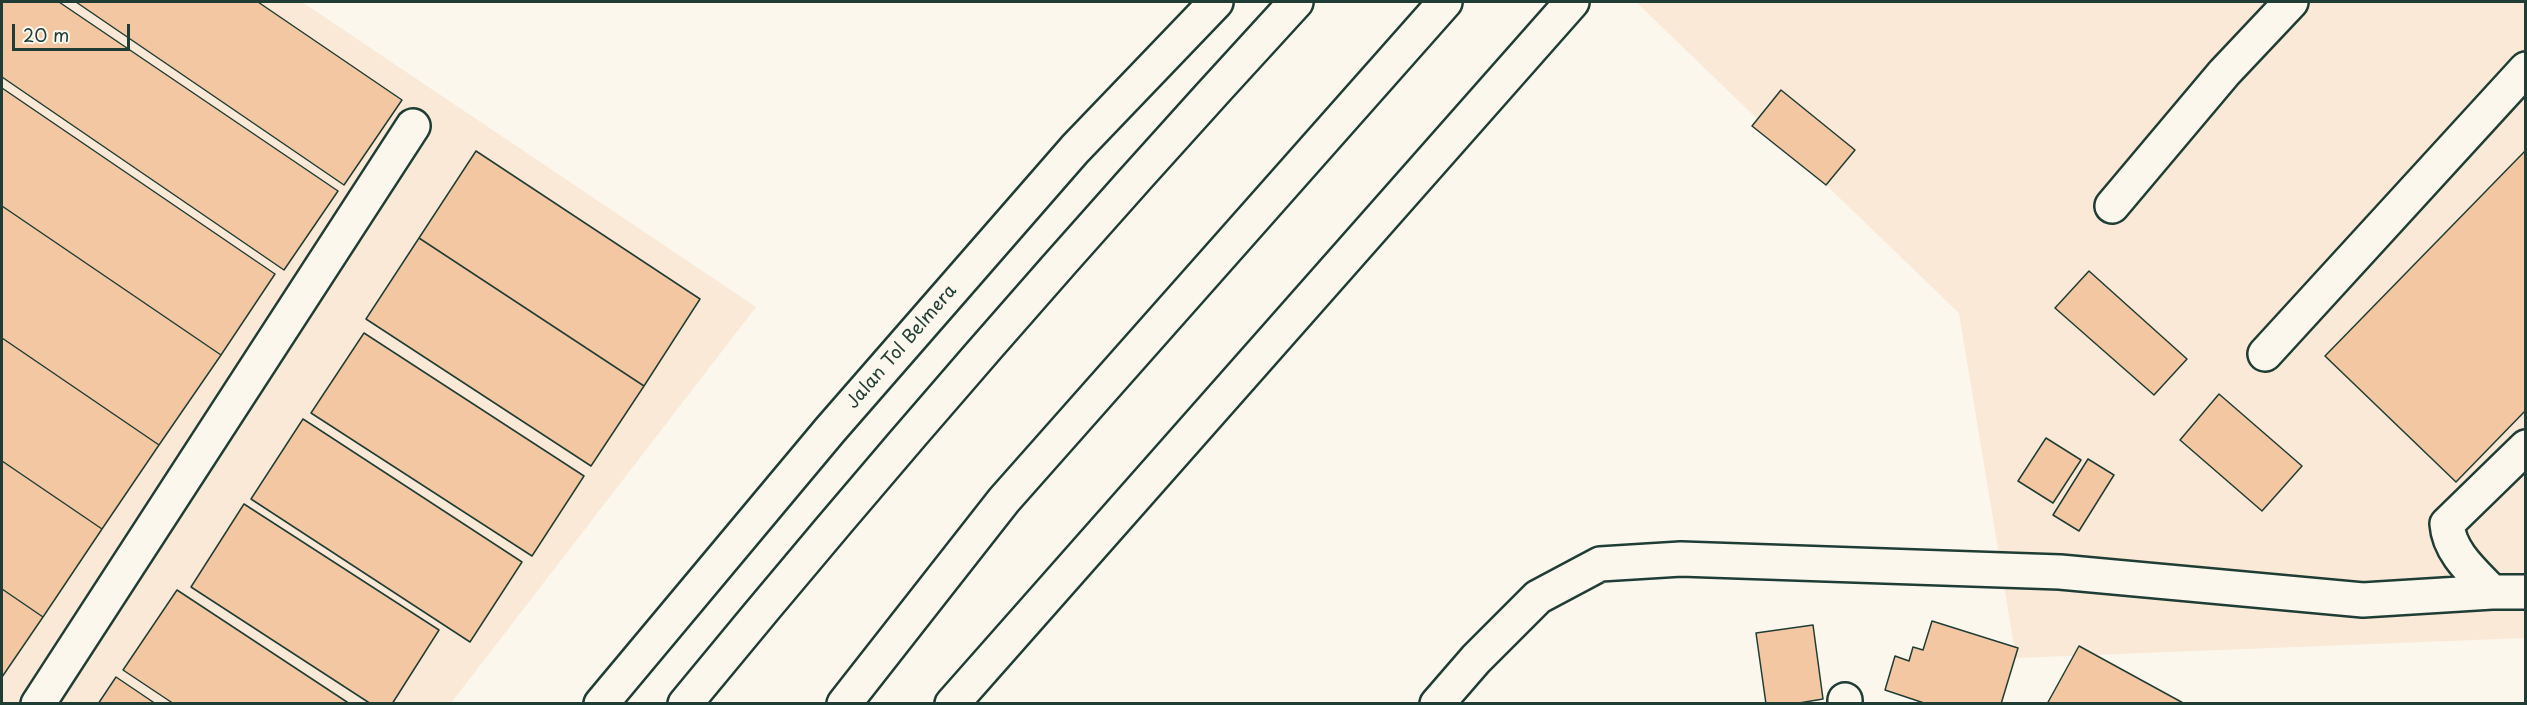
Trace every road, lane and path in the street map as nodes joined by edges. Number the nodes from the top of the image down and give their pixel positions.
1 (1216, 2) edge
2 (1296, 2) edge
3 (1445, 2) edge
4 (1572, 2) edge
5 (2291, 2) edge
6 (2526, 69) edge
7 (413, 126) dead end
8 (2112, 206) dead end
9 (2265, 354) dead end
10 (2526, 447) edge
11 (2492, 592) junction
12 (2526, 592) edge
13 (38, 704) edge
14 (601, 704) edge
15 (685, 704) edge
16 (844, 704) edge
17 (952, 704) edge
18 (1437, 704) edge

1 - 14 main road, Jalan Tol Belmera
2 - 15 main road
3 - 16 main road
4 - 17 main road
5 - 8 main road
6 - 9 main road
7 - 13 main road
10 - 11 main road
11 - 12 main road
11 - 18 main road

